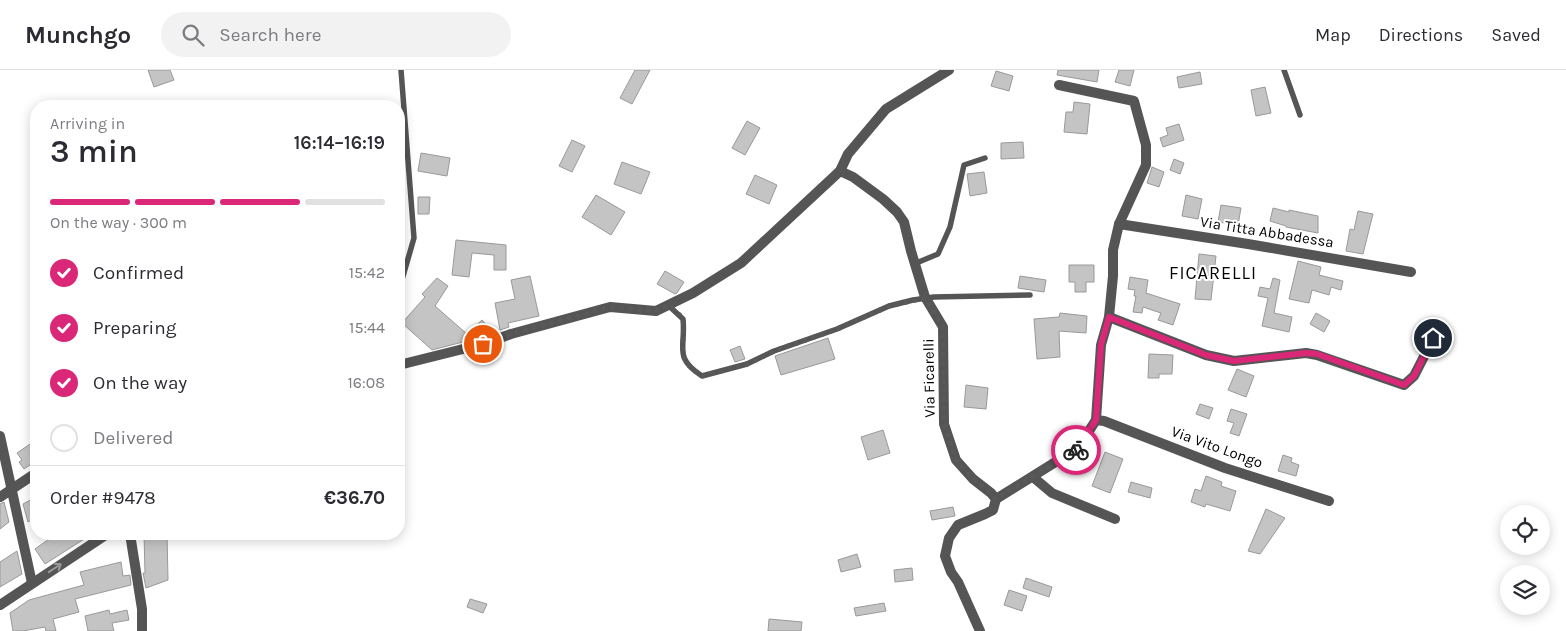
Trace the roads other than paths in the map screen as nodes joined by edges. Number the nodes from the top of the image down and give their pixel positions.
1 (401, 70) edge
2 (949, 70) edge
3 (1284, 70) edge
4 (1059, 85) dead end
5 (403, 100) edge
6 (1300, 116) dead end
7 (405, 144) edge
8 (985, 158) dead end
9 (840, 171) junction
10 (1118, 224) junction
11 (914, 264) junction
12 (405, 269) edge
13 (1411, 272) dead end
14 (1030, 295) dead end
15 (925, 298) junction
16 (668, 305) junction
17 (1109, 317) junction
18 (1433, 338) dead end
19 (405, 364) edge
20 (1096, 420) junction
21 (0, 436) edge
22 (30, 477) edge
23 (1034, 477) junction
24 (12, 489) junction
25 (0, 497) edge
26 (996, 499) junction
27 (1329, 501) dead end
28 (1115, 519) dead end
29 (98, 540) edge
30 (131, 540) edge
31 (32, 583) junction
32 (0, 605) edge
33 (142, 631) edge
34 (980, 631) edge

1 - 5 lane
2 - 9 street
3 - 6 lane
4 - 10 street
7 - 12 lane
8 - 11 lane
9 - 11 street, Via Ficarelli
9 - 16 street
10 - 13 street, Via Titta Abbadessa
10 - 17 street
11 - 15 street, Via Ficarelli
14 - 15 lane
15 - 16 lane
15 - 26 street, Via Ficarelli
16 - 19 street
17 - 18 street
17 - 20 street
20 - 23 street
20 - 27 street, Via Vito Longo
21 - 24 street
22 - 24 street
23 - 26 street
23 - 28 street
24 - 25 street
24 - 31 street
26 - 34 street
31 -> 29 street
30 - 33 street
31 - 32 street

